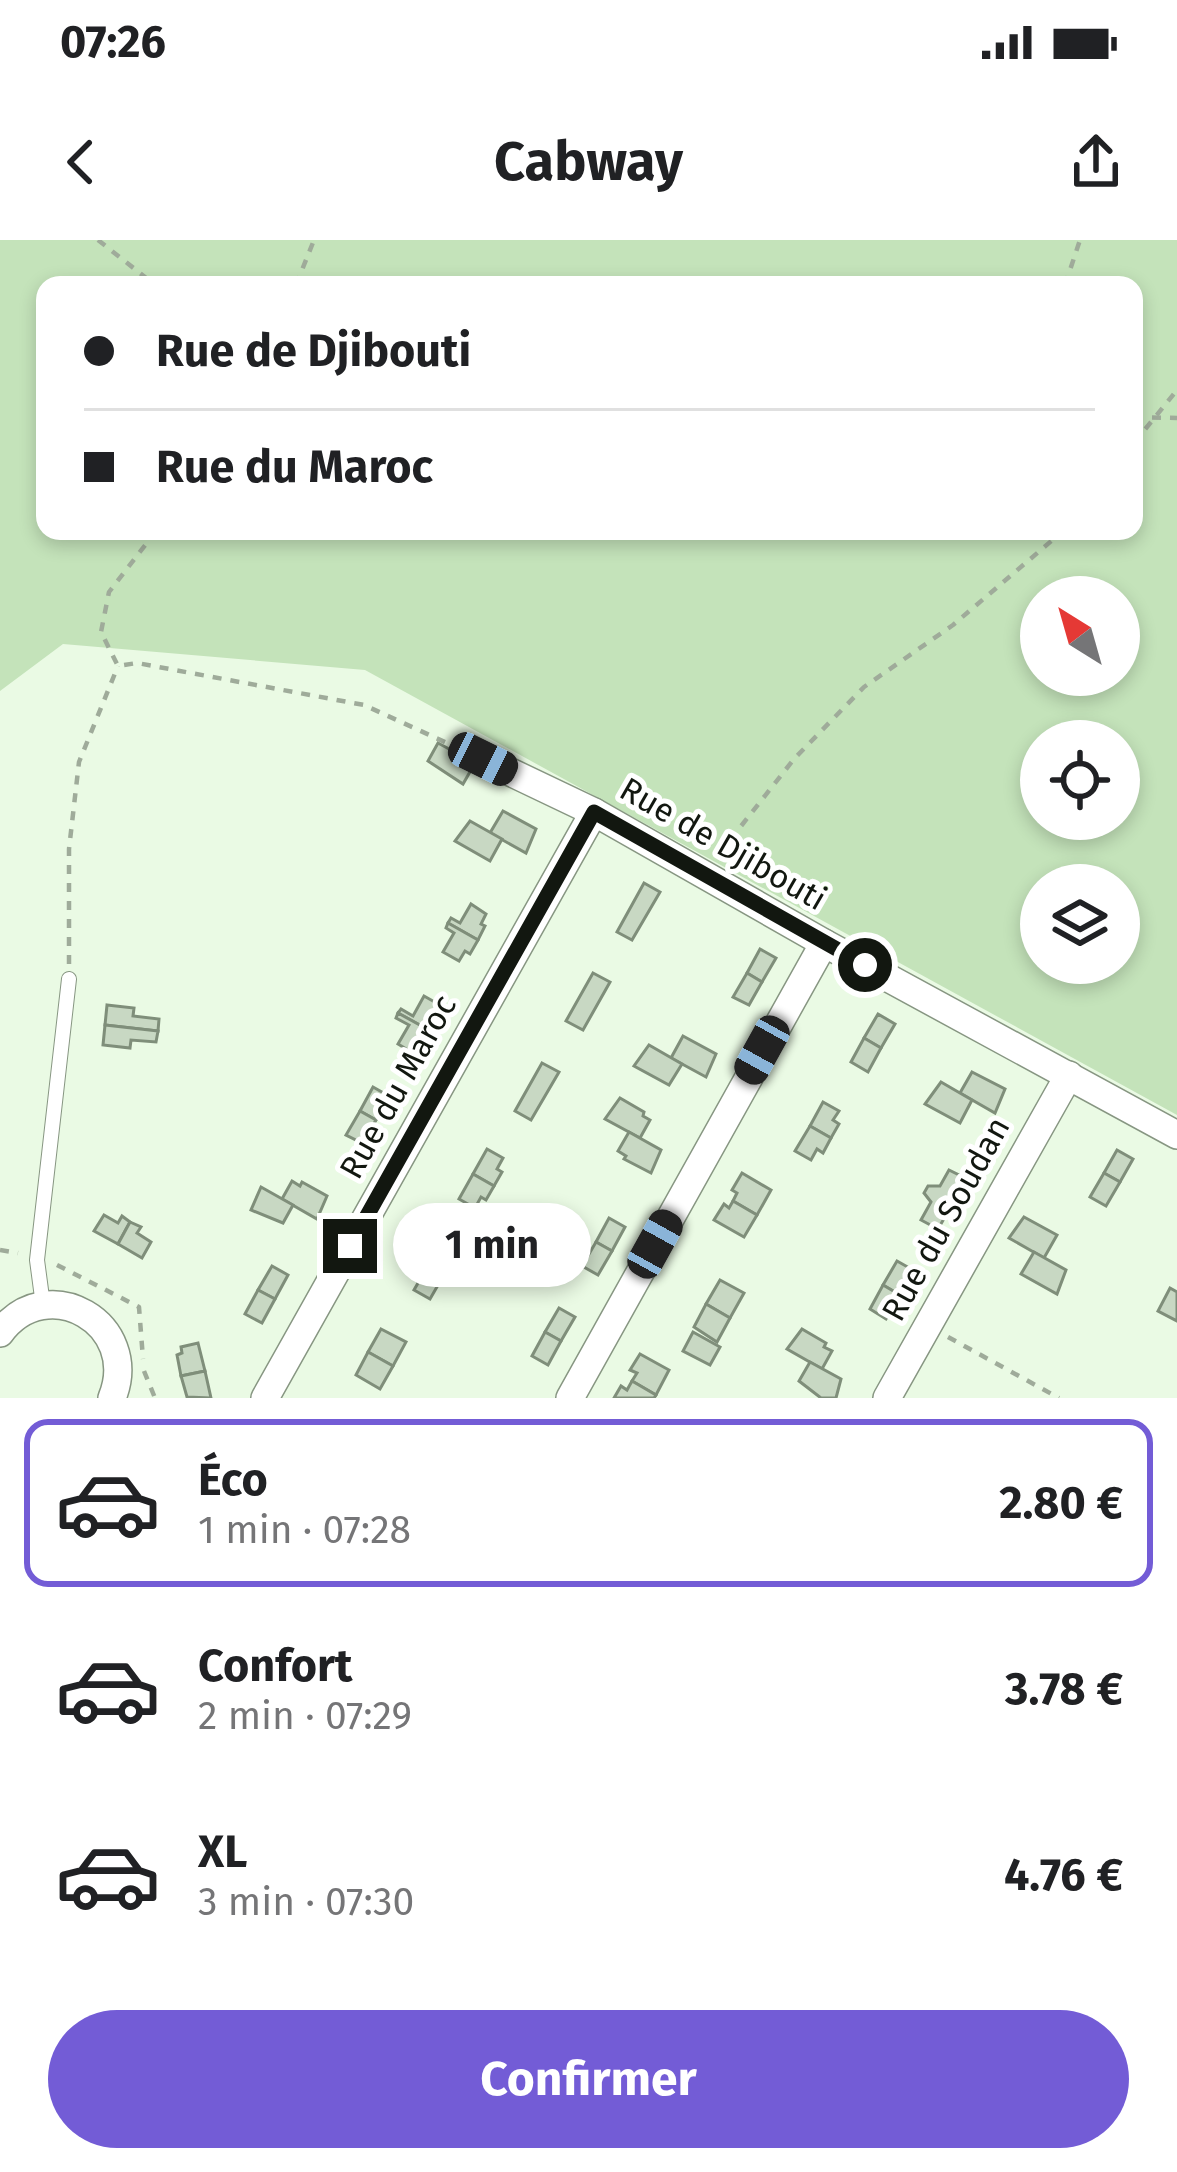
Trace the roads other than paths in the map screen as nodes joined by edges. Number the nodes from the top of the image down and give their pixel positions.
1 (483, 759) road end
2 (594, 812) junction
3 (824, 943) junction
4 (69, 979) road end
5 (1069, 1076) junction
6 (1177, 1136) edge
7 (43, 1305) junction
8 (0, 1333) edge
9 (117, 1393) edge
10 (265, 1398) edge
11 (570, 1398) edge
12 (886, 1398) edge

1 - 2 street, Rue de Djibouti
2 - 3 street, Rue de Djibouti
2 - 10 street, Rue du Maroc
3 - 5 street, Rue de Djibouti
3 - 11 street
4 - 7 lane
5 - 6 street, Rue de Djibouti
5 - 12 street, Rue du Soudan
7 - 8 street
7 - 9 street

